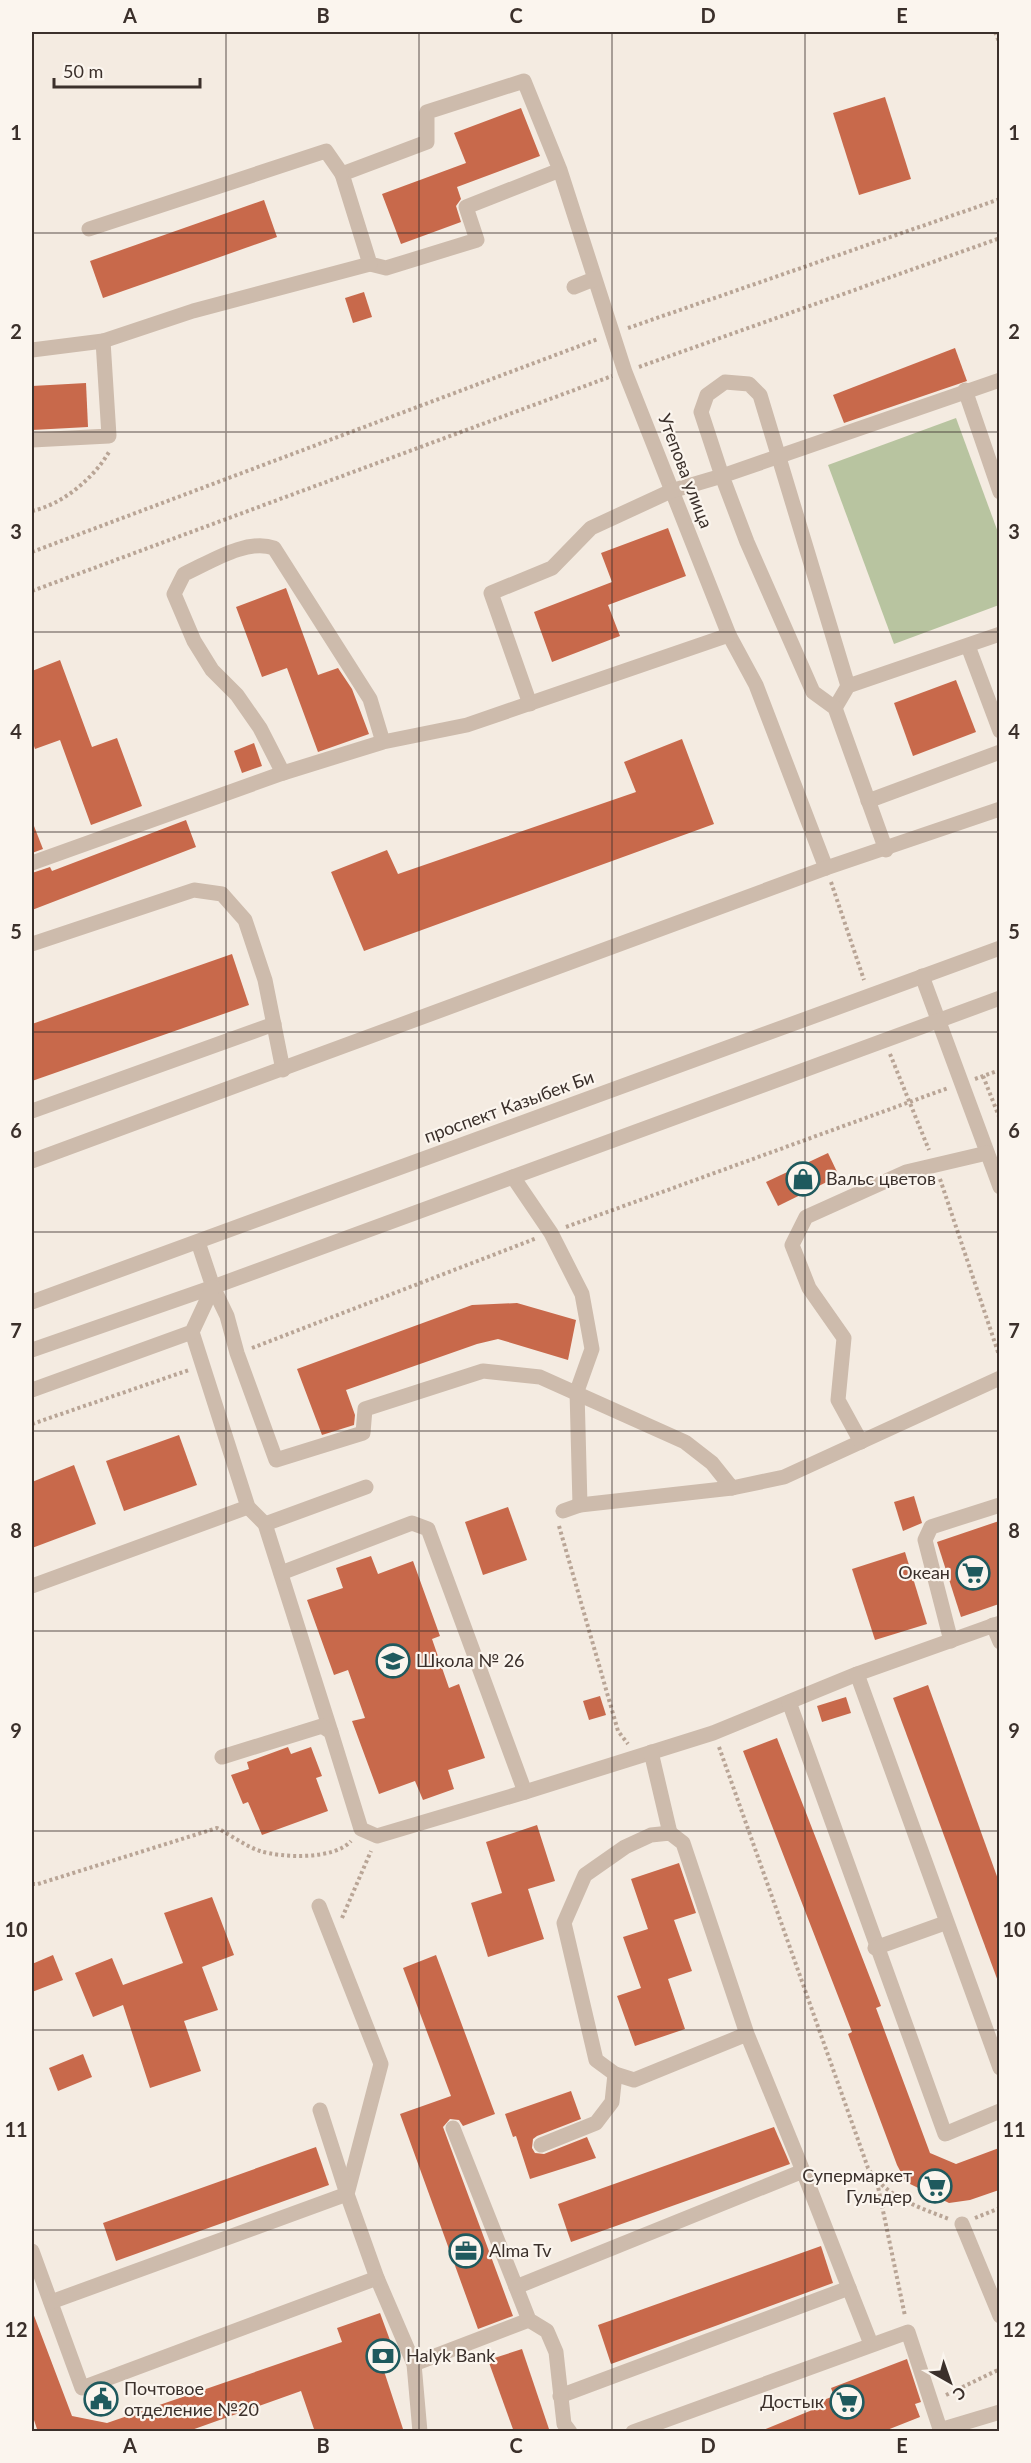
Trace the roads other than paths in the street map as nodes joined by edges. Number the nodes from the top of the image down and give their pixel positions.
1 (560, 170) junction
2 (342, 174) junction
3 (89, 229) dead end
4 (370, 264) junction
5 (594, 279) junction
6 (574, 286) dead end
7 (103, 341) junction
8 (32, 350) edge
9 (999, 380) edge
10 (965, 390) junction
11 (32, 440) edge
12 (777, 458) junction
13 (722, 476) junction
14 (671, 491) junction
15 (999, 492) edge
16 (999, 634) edge
17 (729, 635) junction
18 (968, 645) junction
19 (848, 686) junction
20 (530, 704) junction
21 (835, 708) junction
22 (999, 731) edge
23 (383, 742) junction
24 (999, 752) edge
25 (283, 773) junction
26 (868, 801) junction
27 (999, 809) edge
28 (886, 850) junction
29 (32, 863) edge
30 (826, 868) junction
31 (32, 944) edge
32 (999, 948) edge
33 (922, 976) junction
34 (999, 998) edge
35 (938, 1021) junction
36 (274, 1024) junction
37 (283, 1070) junction
38 (32, 1111) edge
39 (987, 1154) junction
40 (32, 1161) edge
41 (513, 1177) junction
42 (999, 1187) edge
43 (198, 1242) junction
44 (213, 1287) junction
45 (32, 1302) edge
46 (192, 1332) junction
47 (32, 1350) edge
48 (999, 1378) edge
49 (32, 1390) edge
50 (577, 1392) junction
51 (861, 1442) junction
52 (366, 1487) dead end
53 (732, 1488) junction
54 (999, 1504) edge
55 (580, 1505) junction
56 (248, 1507) junction
57 (563, 1511) road end
58 (265, 1524) junction
59 (281, 1573) junction
60 (32, 1586) edge
61 (996, 1624) edge
62 (951, 1641) junction
63 (999, 1642) edge
64 (857, 1674) junction
65 (789, 1702) junction
66 (331, 1732) junction
67 (651, 1752) junction
68 (222, 1757) dead end
69 (525, 1792) junction
70 (670, 1833) junction
71 (319, 1906) dead end
72 (945, 1923) junction
73 (876, 1948) junction
74 (747, 2034) junction
75 (999, 2068) edge
76 (615, 2074) junction
77 (320, 2110) dead end
78 (999, 2111) edge
79 (453, 2128) dead end
80 (541, 2145) dead end
81 (803, 2170) junction
82 (347, 2194) junction
83 (962, 2224) road end
84 (32, 2255) edge
85 (378, 2278) junction
86 (516, 2287) junction
87 (849, 2288) junction
88 (51, 2302) junction
89 (999, 2316) edge
90 (529, 2320) junction
91 (872, 2344) junction
92 (414, 2364) junction
93 (560, 2396) junction
94 (999, 2412) edge
95 (940, 2431) edge
96 (420, 2432) edge
97 (570, 2432) edge
98 (633, 2432) edge

1 - 2 street, Утепова улица
1 - 4 street
1 - 5 street, Утепова улица
2 - 3 street
2 - 4 street
4 - 7 street
5 - 6 street
5 - 14 street, Утепова улица
7 - 8 street
7 - 11 street
9 - 10 street
10 - 12 street
10 - 15 street
12 - 13 street
12 - 13 street
12 - 19 street
13 - 14 street
13 - 21 street
14 - 17 street, Утепова улица
14 - 20 street
16 - 18 street
17 - 20 street
17 - 30 street, Утепова улица
18 - 19 street
18 - 22 street
19 - 21 street
20 - 23 street
21 - 26 street
23 - 25 street
23 - 25 street
24 - 26 street
25 - 29 street
26 - 28 street
27 - 28 street
28 - 30 street
30 - 37 street
31 - 36 street
32 - 33 street, проспект Казыбек Би
33 - 35 street
33 - 43 street, проспект Казыбек Би
34 - 35 street
35 - 39 street
35 - 41 street
36 - 37 street
36 - 38 street
37 - 40 street
39 - 42 street
39 - 51 street
41 - 44 street
41 - 50 street
43 - 44 street
43 - 45 street, проспект Казыбек Би
44 - 46 street
44 - 47 street
44 - 50 street
46 - 49 street
46 - 56 street
48 - 51 street
50 - 53 street
50 - 55 street
51 - 53 street
52 - 58 street
53 - 55 street
54 - 62 street
55 - 57 street
56 - 58 street
56 - 60 street
58 - 59 street
59 - 66 street
59 - 69 street
61 - 62 street
61 - 63 street
62 - 64 street
64 - 65 street
64 - 72 street
65 - 67 street
65 - 73 street
66 - 68 street
66 - 69 street
67 - 69 street
67 - 70 street
70 - 74 street
70 - 76 street
71 - 82 street
72 - 73 street
72 - 75 street
73 - 78 street
74 - 76 street
74 - 81 street
76 - 80 street
77 - 82 street
79 - 86 street
81 - 86 street
81 - 87 street
82 - 85 street
82 - 88 street
83 - 89 street
84 - 88 street
85 - 88 street
85 - 92 street
86 - 90 street
87 - 91 street
87 - 93 street
90 - 92 street
90 - 93 street
91 - 95 street
91 - 98 street
92 - 96 street
93 - 97 street
94 - 95 street

